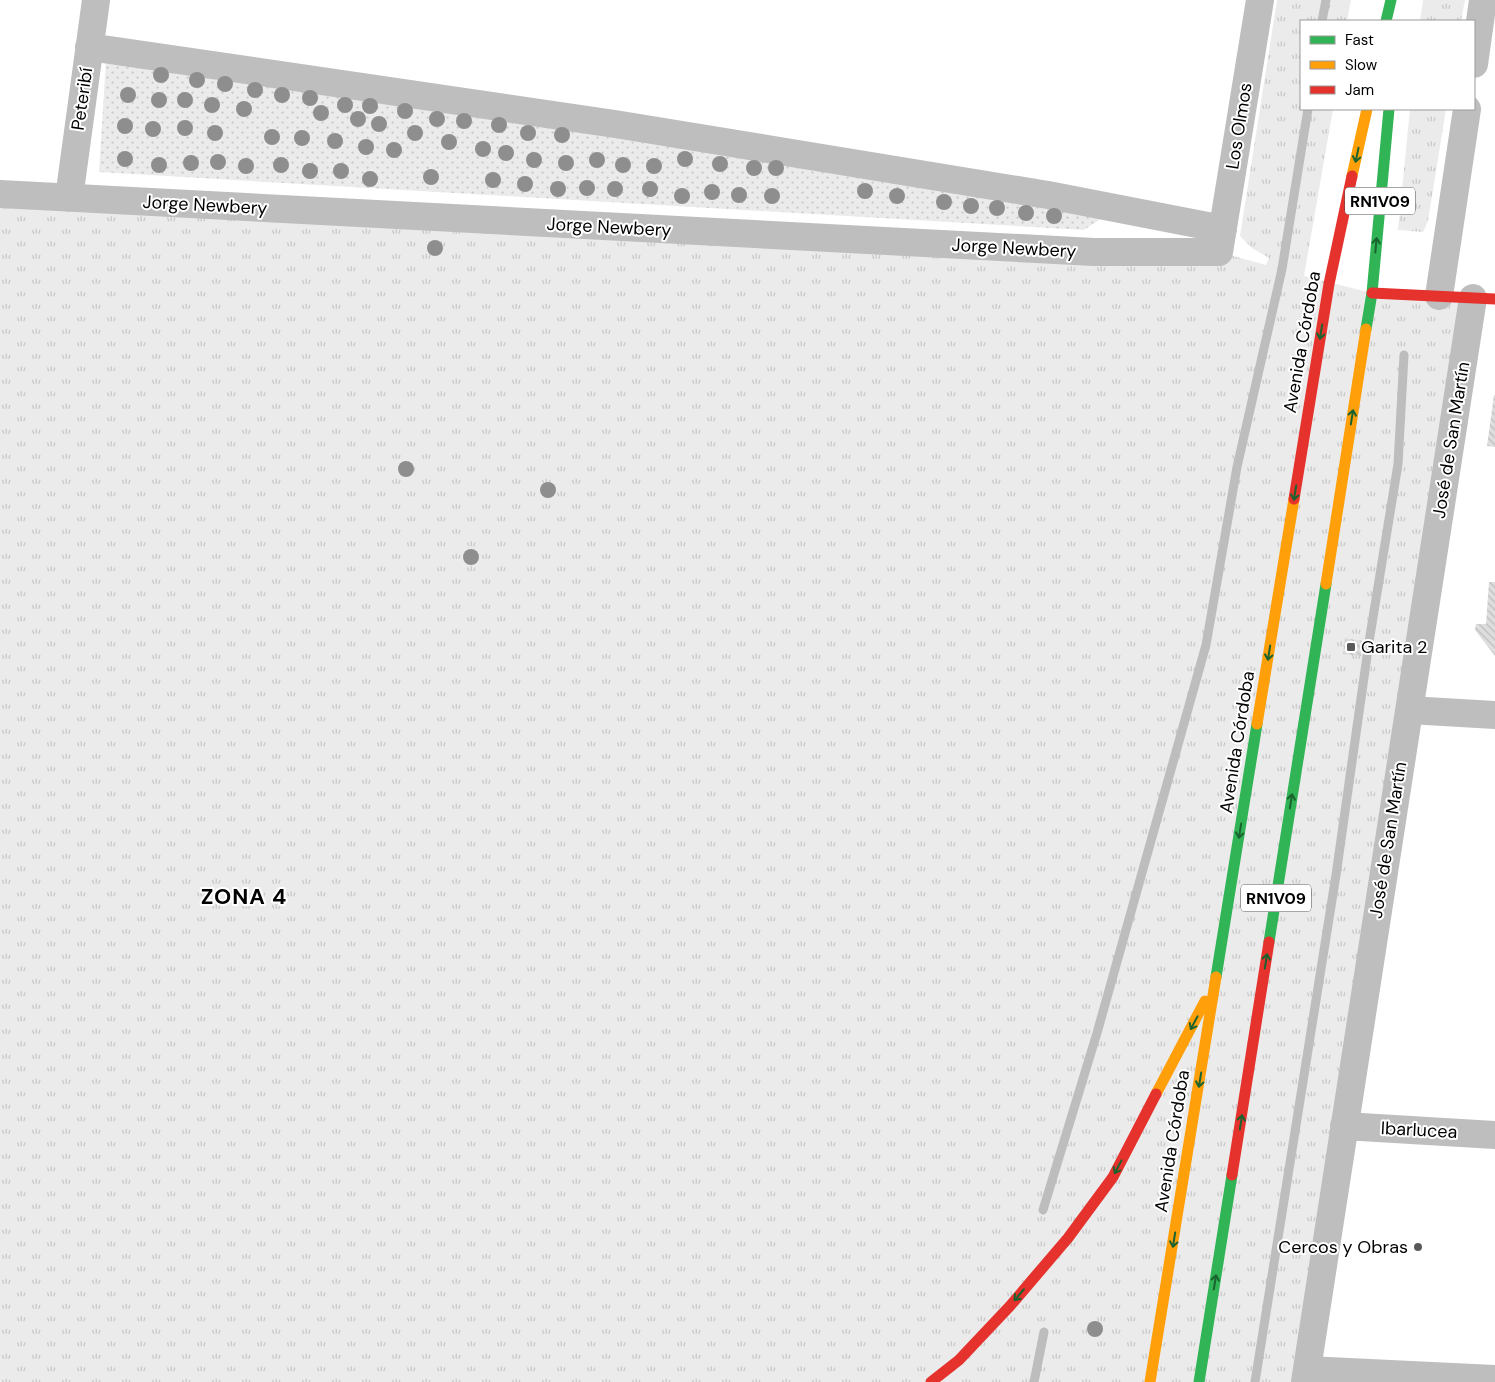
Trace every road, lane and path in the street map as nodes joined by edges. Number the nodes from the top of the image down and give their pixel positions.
1 (96, 0) edge
2 (1260, 0) edge
3 (1391, 0) edge
4 (1399, 0) edge
5 (1483, 0) edge
6 (1386, 20) edge
7 (1397, 20) edge
8 (89, 47) junction
9 (1475, 57) edge
10 (1367, 110) edge
11 (1389, 110) edge
12 (1467, 110) edge
13 (0, 194) edge
14 (69, 198) junction
15 (1220, 240) junction
16 (1372, 293) junction
17 (1439, 296) junction
18 (1484, 298) edge
19 (1409, 710) junction
20 (1495, 715) edge
21 (1216, 980) junction
22 (1344, 1126) junction
23 (1495, 1135) edge
24 (1208, 1330) junction
25 (1306, 1376) edge
26 (1495, 1379) edge
27 (931, 1382) edge
28 (1150, 1382) edge
29 (1199, 1382) edge
30 (1210, 1382) edge

1 - 8 street, Peteribí
2 - 15 street, Los Olmos
3 - 6 main road
4 - 7 main road
5 - 9 street
8 - 14 street, Peteribí
8 - 15 street
10 -> 21 main road, Avenida Córdoba / RN1V09
16 -> 11 main road, RN1V09
12 - 17 street
13 - 14 street, Jorge Newbery
14 - 15 street, Jorge Newbery
16 - 17 main road
24 -> 16 main road, RN1V09
17 - 18 main road
18 - 19 street, José de San Martín
19 - 20 street
19 - 22 street, José de San Martín
21 -> 27 main road
21 -> 28 main road, Avenida Córdoba / RN1V09
22 - 23 street, Ibarlucea
22 - 25 street, José de San Martín
24 - 29 main road, RN1V09
24 - 30 main road
25 - 26 street

